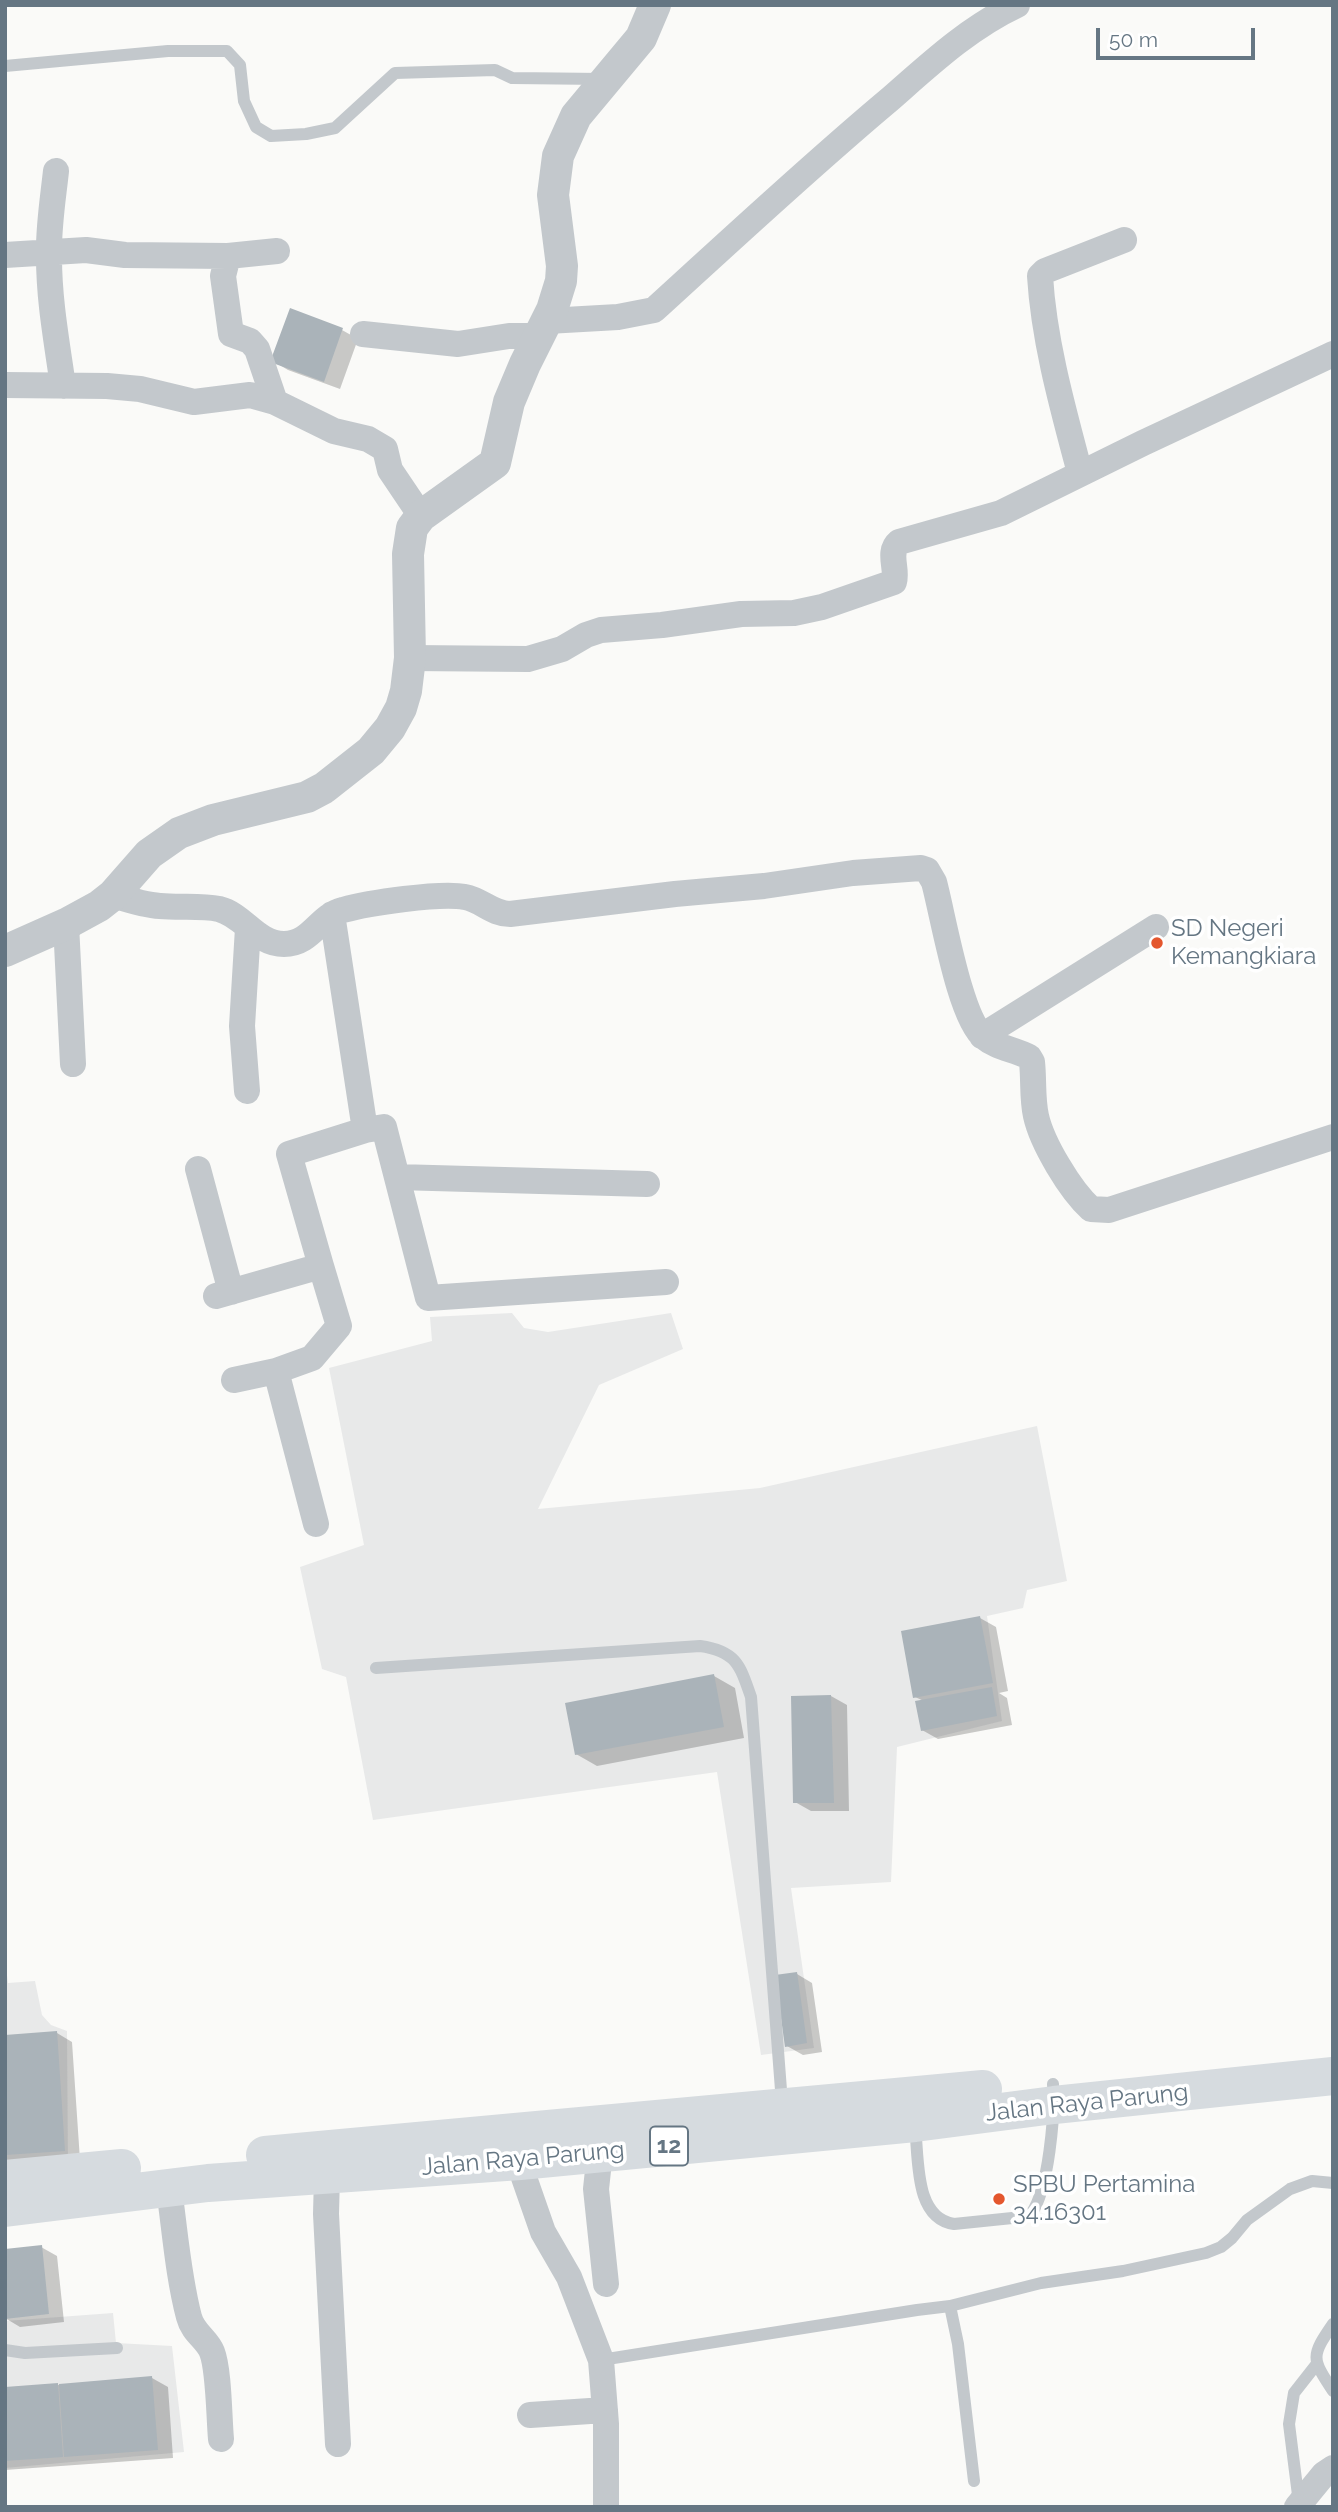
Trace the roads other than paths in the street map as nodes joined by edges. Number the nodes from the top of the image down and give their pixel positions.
1 (655, 5) edge
2 (1017, 5) edge
3 (5, 66) edge
4 (607, 79) junction
5 (56, 171) dead end
6 (1124, 240) dead end
7 (277, 251) dead end
8 (49, 253) junction
9 (5, 255) edge
10 (228, 256) junction
11 (543, 329) junction
12 (363, 334) dead end
13 (1333, 354) edge
14 (5, 385) edge
15 (63, 386) junction
16 (275, 402) junction
17 (1080, 473) junction
18 (421, 516) junction
19 (410, 658) junction
20 (113, 895) junction
21 (332, 914) junction
22 (66, 924) junction
23 (248, 928) junction
24 (1156, 928) dead end
25 (5, 951) edge
26 (982, 1037) junction
27 (73, 1064) dead end
28 (247, 1091) dead end
29 (365, 1130) junction
30 (1333, 1137) edge
31 (198, 1169) dead end
32 (397, 1177) junction
33 (648, 1184) dead end
34 (321, 1266) junction
35 (666, 1282) dead end
36 (276, 1371) junction
37 (234, 1380) dead end
38 (316, 1524) dead end
39 (376, 1668) dead end
40 (1333, 2057) edge
41 (1333, 2076) edge
42 (1054, 2094) junction
43 (782, 2106) junction
44 (915, 2123) junction
45 (513, 2147) junction
46 (600, 2152) junction
47 (327, 2176) junction
48 (5, 2179) edge
49 (1333, 2183) edge
50 (169, 2189) junction
51 (5, 2208) edge
52 (606, 2284) dead end
53 (950, 2306) junction
54 (1333, 2323) edge
55 (117, 2348) dead end
56 (5, 2350) edge
57 (601, 2360) junction
58 (1316, 2365) junction
59 (1333, 2391) edge
60 (605, 2410) junction
61 (530, 2415) dead end
62 (221, 2439) dead end
63 (338, 2444) dead end
64 (1333, 2468) edge
65 (974, 2481) dead end
66 (1298, 2505) edge
67 (606, 2507) edge

1 - 4 street
2 - 11 street
3 - 4 lane
4 - 11 street
5 - 8 street
6 - 17 street
7 - 10 street
8 - 9 street
8 - 10 street
8 - 15 street
10 - 16 street
11 - 12 street
11 - 18 street
13 - 17 street
14 - 15 street
15 - 16 street
16 - 18 street
17 - 19 street
18 - 19 street
19 - 20 street
20 - 22 street
20 - 23 street
21 - 23 street
21 - 26 street
21 - 29 street
22 - 25 street
22 - 27 street
23 - 28 street
24 - 26 street
26 - 30 street
29 - 32 street
29 - 34 street
31 - 34 street
32 - 33 street
32 - 35 street
34 - 36 street
36 - 37 street
36 - 38 street
39 - 43 lane
40 - 42 highway, Jalan Raya Parung / 12
41 - 42 highway, Jalan Raya Parung / 12
42 - 43 highway, Jalan Raya Parung / 12
42 - 44 highway, Jalan Raya Parung / 12
42 - 44 lane
43 - 45 highway, Jalan Raya Parung / 12
44 - 46 highway, Jalan Raya Parung / 12
45 - 46 highway, Jalan Raya Parung / 12
45 - 47 highway, Jalan Raya Parung / 12
45 - 48 highway, Jalan Raya Parung / 12
45 - 57 street
46 - 52 street
47 - 50 highway, Jalan Raya Parung / 12
47 - 63 street
49 - 53 lane
50 - 51 highway, Jalan Raya Parung / 12
50 - 62 street
53 - 57 lane
53 - 65 lane
54 - 58 lane
55 - 56 lane
57 - 60 street
58 - 59 lane
58 - 66 lane
60 - 61 street
60 - 67 street
64 - 66 street

